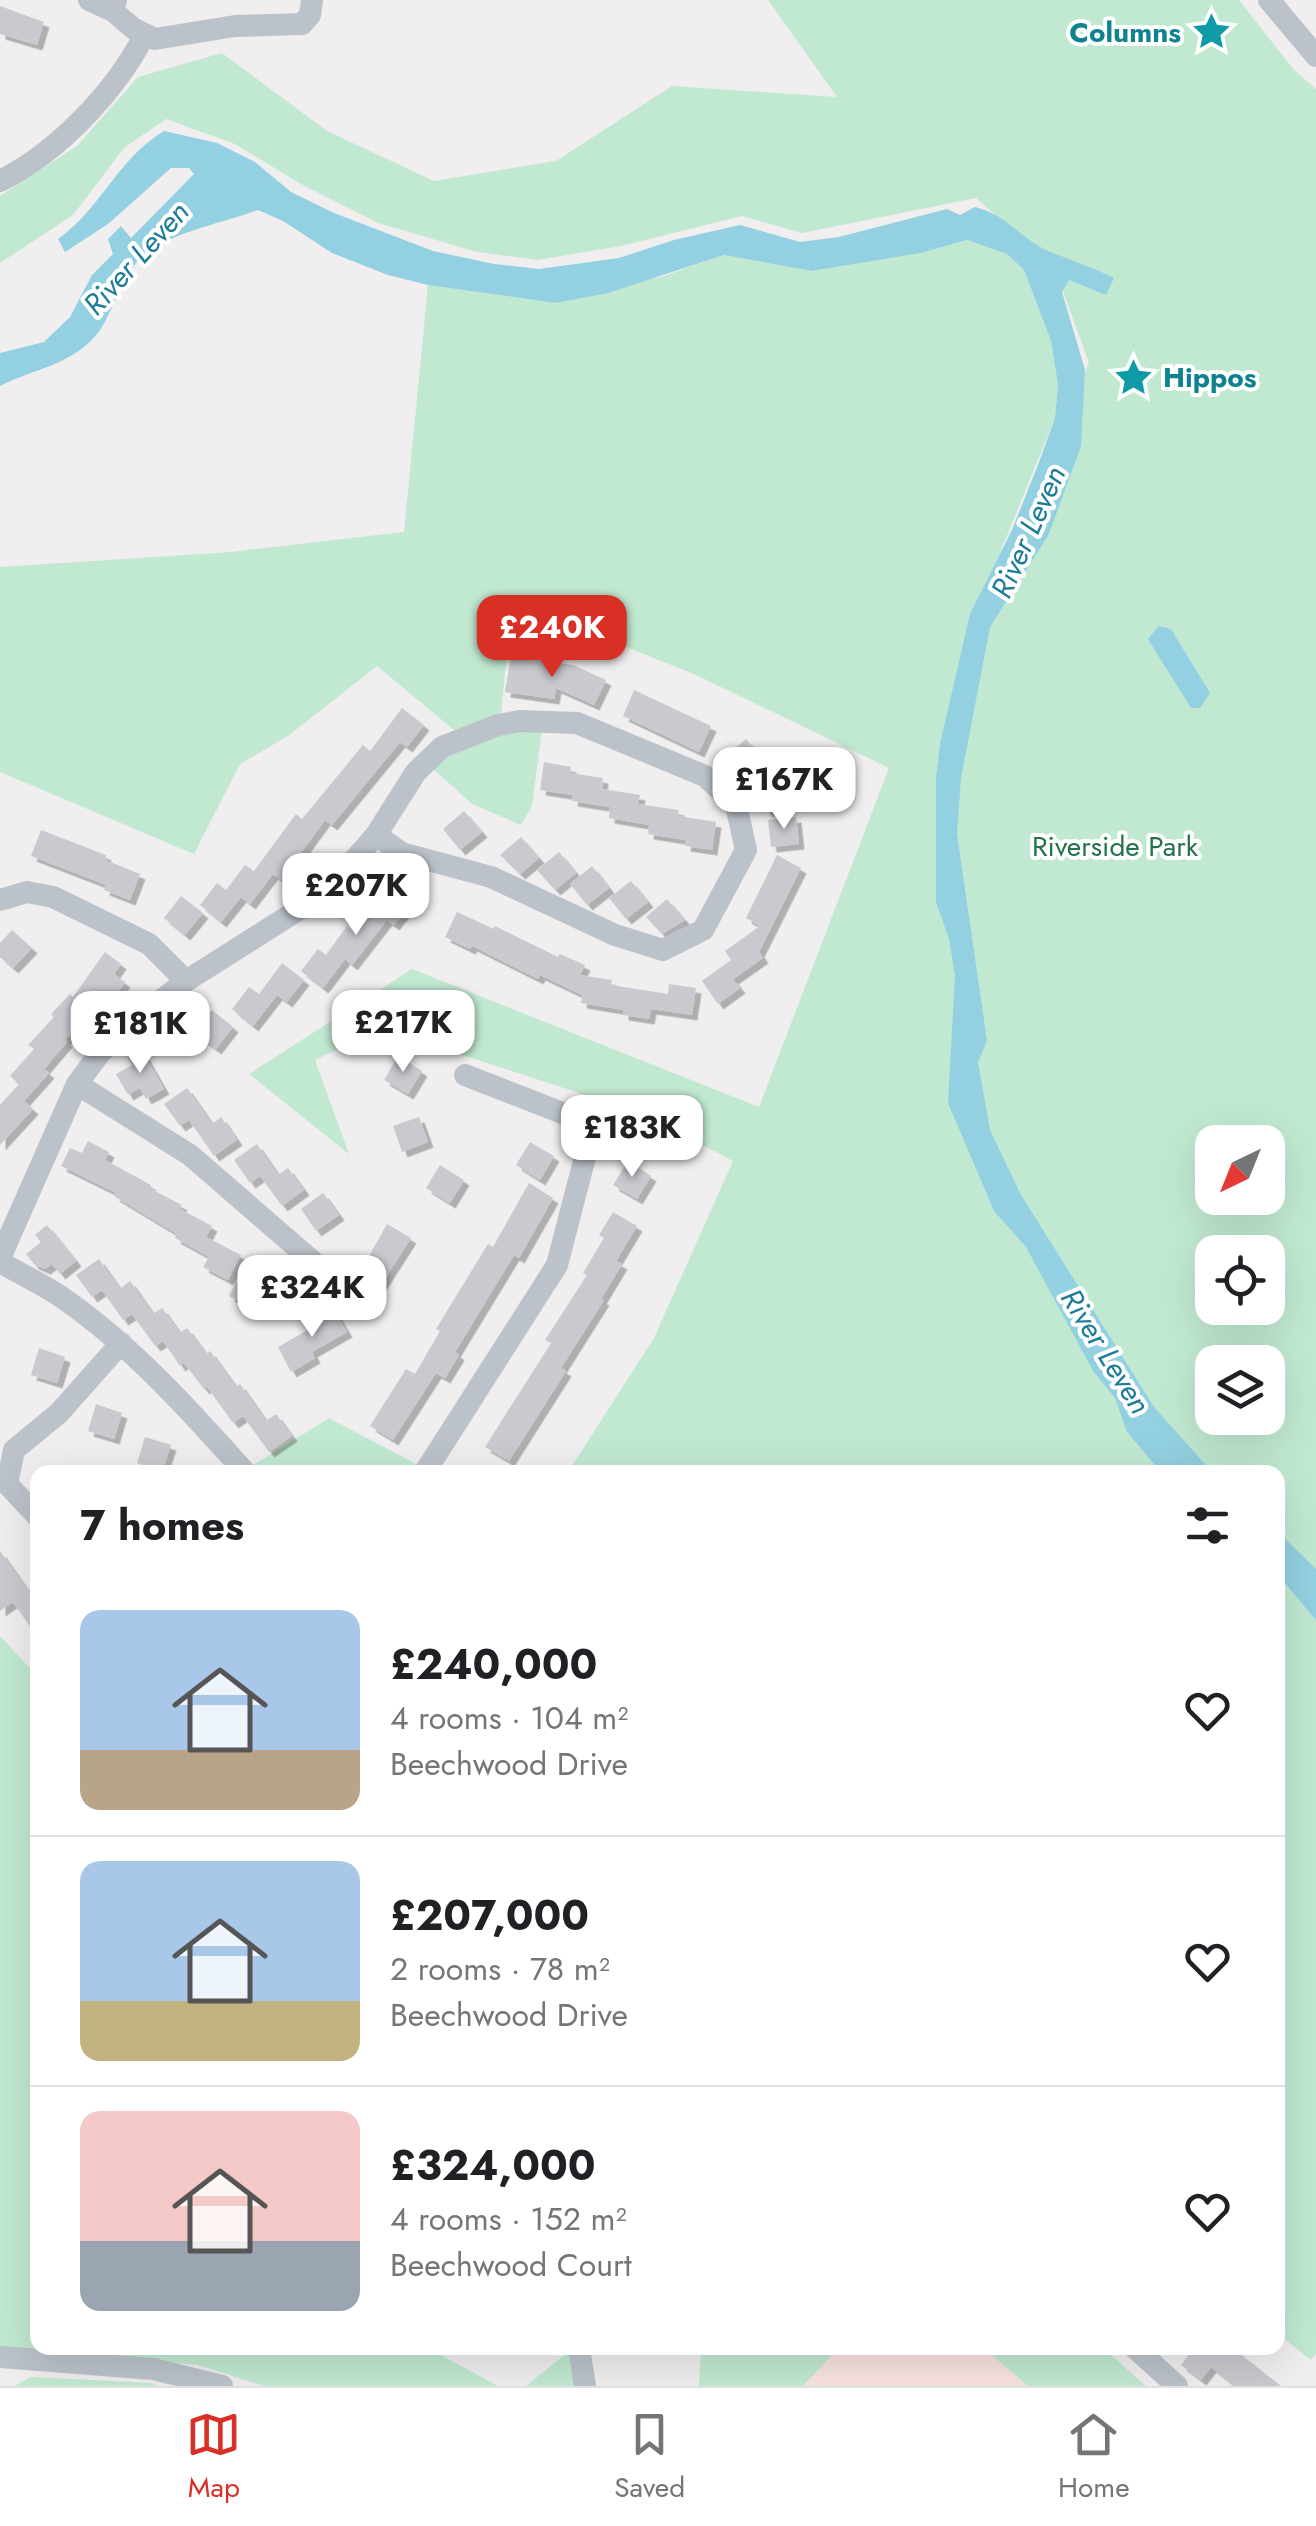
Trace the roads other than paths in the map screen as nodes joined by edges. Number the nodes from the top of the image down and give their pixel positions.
1 (89, 0) edge
2 (312, 0) edge
3 (1269, 0) edge
4 (114, 5) edge
5 (144, 36) junction
6 (1316, 56) edge
7 (0, 181) edge
8 (376, 835) junction
9 (0, 900) edge
10 (186, 980) junction
11 (464, 1075) dead end
12 (77, 1084) junction
13 (0, 1260) edge
14 (316, 1265) dead end
15 (122, 1344) junction
16 (239, 1465) edge
17 (429, 1465) edge
18 (30, 1509) edge
19 (579, 2355) edge
20 (1143, 2355) edge
21 (0, 2357) edge
22 (222, 2386) edge
23 (585, 2386) edge
24 (1177, 2386) edge

1 - 4 street
2 - 5 street
3 - 6 street
4 - 5 street
5 - 7 street
8 - 8 street
8 - 10 street
9 - 10 street
10 - 12 street
11 - 17 street
12 - 13 street
12 - 14 street
13 - 15 street
15 - 16 street
15 - 18 street
19 - 23 street
20 - 24 street
21 - 22 street

